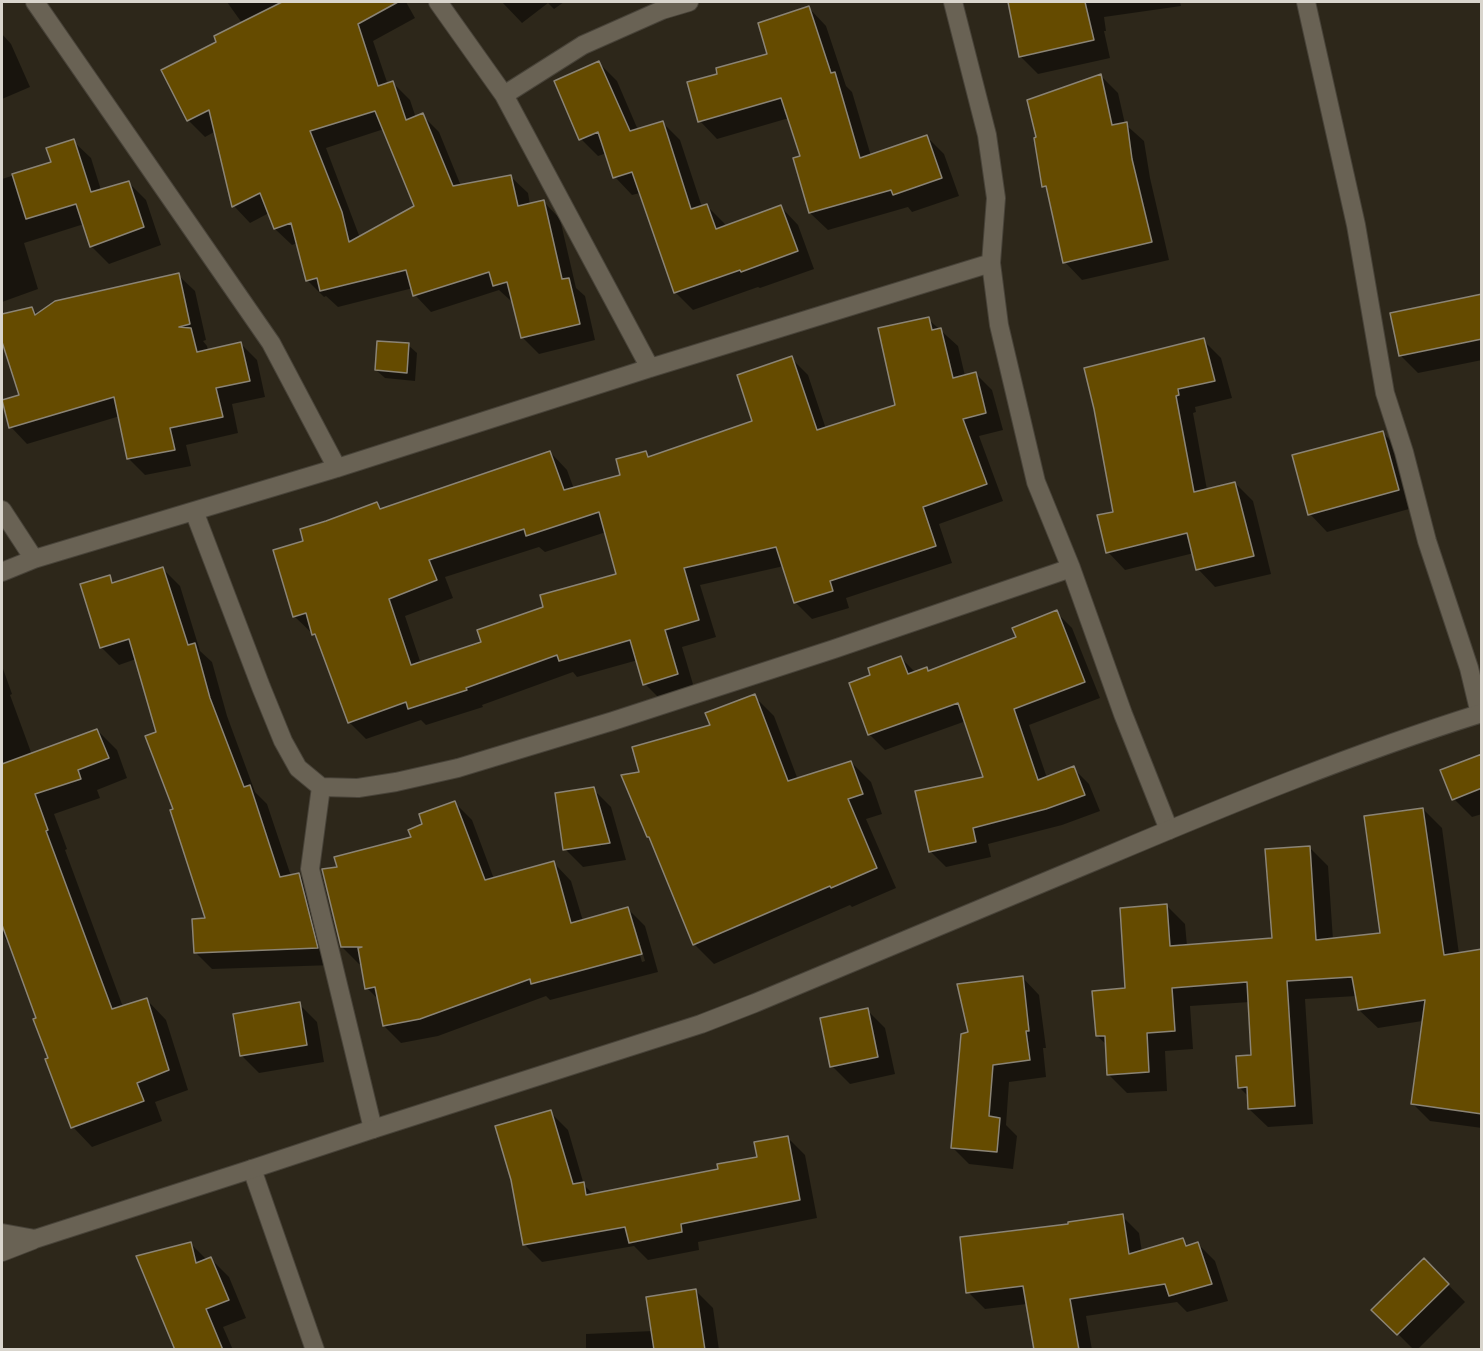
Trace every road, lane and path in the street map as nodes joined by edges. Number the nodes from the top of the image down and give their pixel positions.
1 (35, 2) edge
2 (438, 2) edge
3 (689, 2) edge
4 (953, 2) edge
5 (1306, 2) edge
6 (504, 96) junction
7 (991, 263) junction
8 (650, 368) junction
9 (337, 468) junction
10 (2, 510) edge
11 (194, 511) junction
12 (34, 559) junction
13 (1071, 568) junction
14 (2, 572) edge
15 (1481, 713) edge
16 (321, 787) junction
17 (1169, 830) junction
18 (374, 1128) junction
19 (252, 1169) junction
20 (2, 1233) edge
21 (35, 1239) junction
22 (2, 1252) edge
23 (315, 1350) edge

1 - 9 street
2 - 6 street
3 - 6 street
4 - 7 street
5 - 15 street
6 - 8 street
7 - 8 street
7 - 13 street
8 - 9 street
9 - 11 street
10 - 12 street
11 - 12 street
11 - 16 street
12 - 14 street
13 - 16 street
13 - 17 street
15 - 17 street
16 - 18 street
17 - 18 street
18 - 19 street
19 - 21 street
19 - 23 street
20 - 21 street
21 - 22 street

